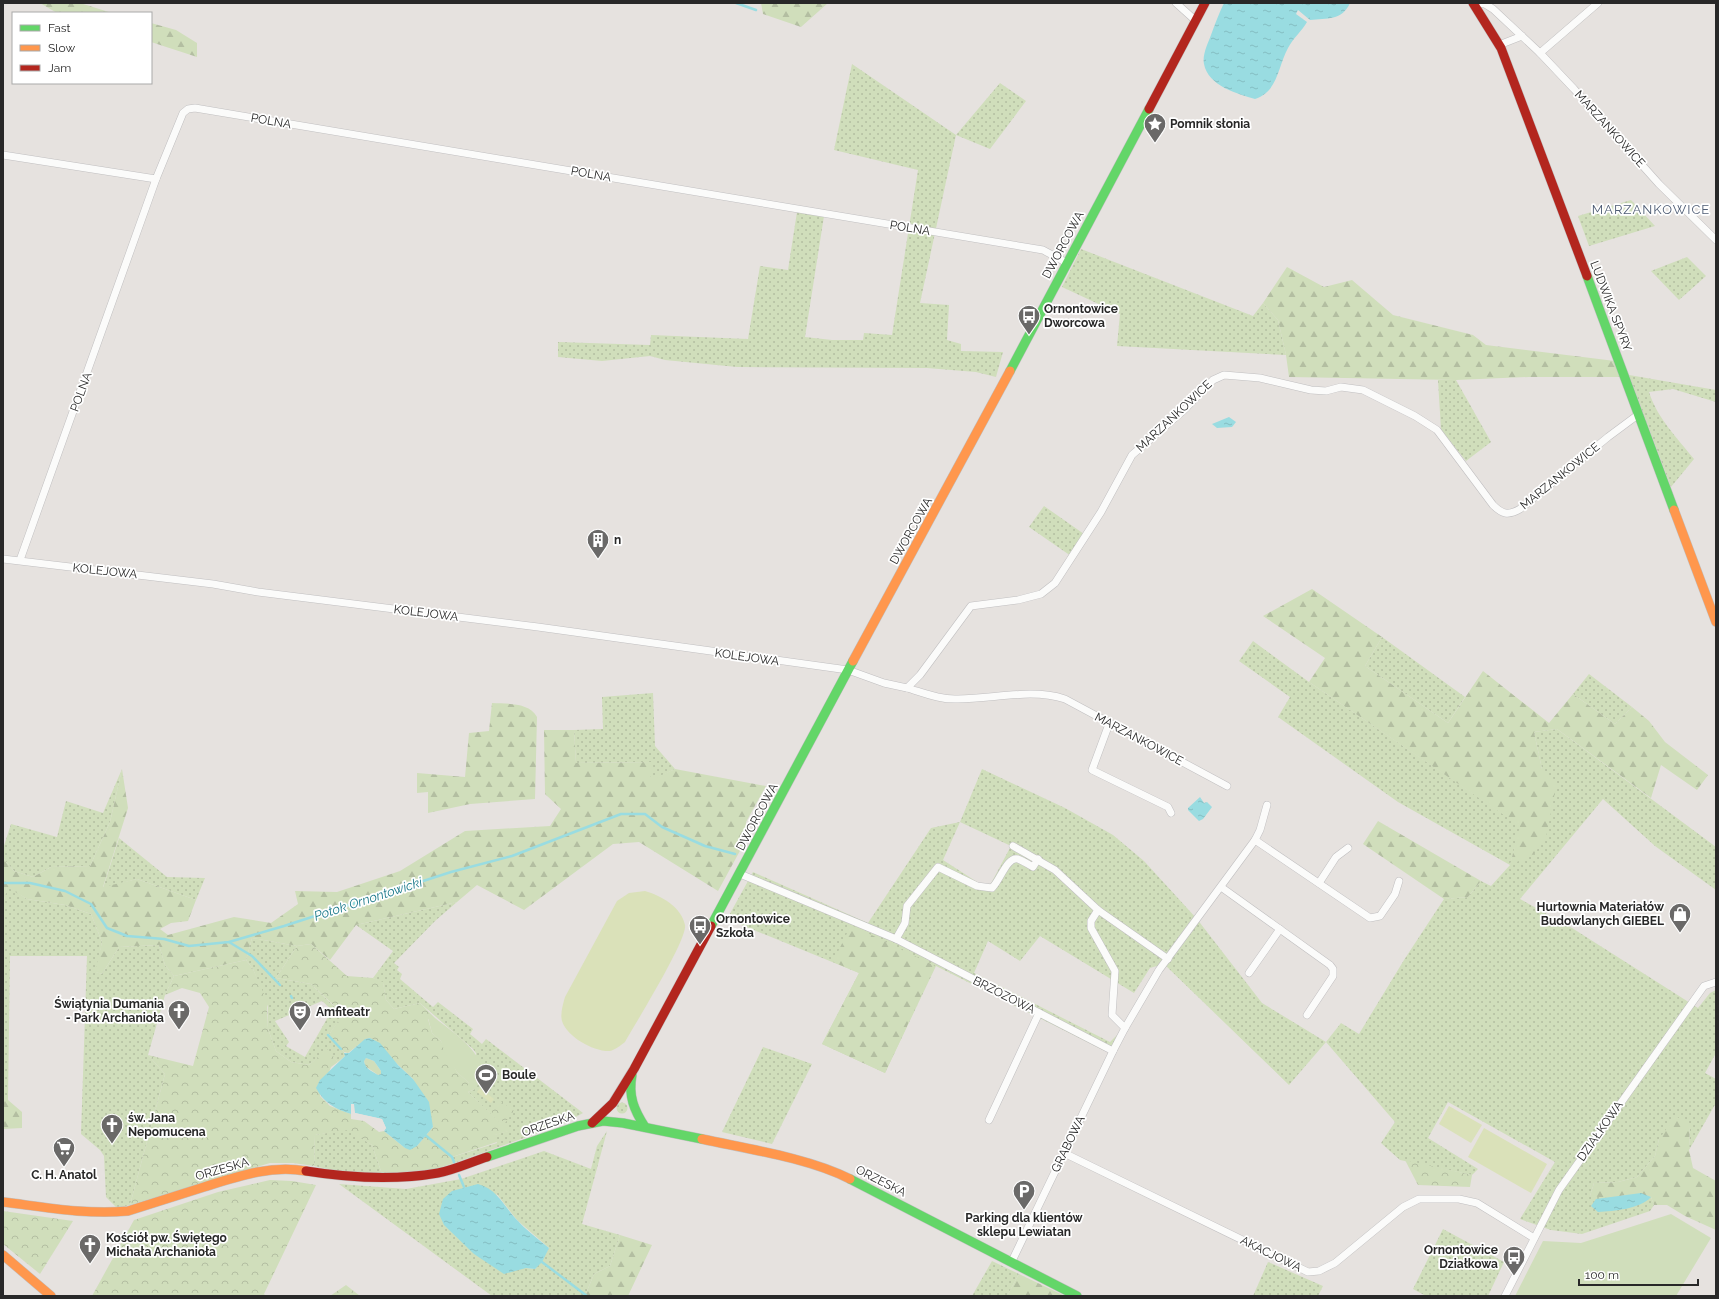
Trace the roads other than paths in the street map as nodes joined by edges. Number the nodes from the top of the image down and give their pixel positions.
1 (1176, 3) edge
2 (1206, 3) edge
3 (1473, 3) edge
4 (1479, 3) edge
5 (1598, 3) edge
6 (1196, 21) junction
7 (1522, 36) junction
8 (1499, 45) junction
9 (1540, 53) junction
10 (3, 155) edge
11 (156, 179) junction
12 (1716, 240) edge
13 (1067, 263) junction
14 (1639, 414) junction
15 (3, 559) edge
16 (20, 560) junction
17 (1716, 622) edge
18 (848, 670) junction
19 (907, 688) junction
20 (1109, 724) junction
21 (1227, 786) dead end
22 (1267, 805) dead end
23 (1171, 813) dead end
24 (1256, 840) junction
25 (1013, 846) dead end
26 (1348, 848) dead end
27 (1038, 859) junction
28 (740, 874) junction
29 (1399, 881) dead end
30 (1320, 883) junction
31 (1221, 887) junction
32 (1098, 910) junction
33 (1280, 929) junction
34 (896, 939) junction
35 (1168, 959) junction
36 (1249, 973) dead end
37 (1716, 982) edge
38 (1039, 1013) junction
39 (1307, 1015) dead end
40 (1125, 1028) junction
41 (1113, 1051) junction
42 (634, 1069) junction
43 (614, 1101) junction
44 (632, 1103) junction
45 (989, 1120) dead end
46 (618, 1122) junction
47 (592, 1123) junction
48 (645, 1127) junction
49 (1064, 1153) junction
50 (3, 1202) edge
51 (1534, 1238) junction
52 (3, 1255) edge
53 (1012, 1262) junction
54 (51, 1296) edge
55 (1077, 1296) edge
56 (1505, 1296) edge

1 - 6 street
2 - 6 street, DWORCOWA
3 - 8 street, LUDWIKA SPYRY
4 - 7 street, MARZANKOWICE
5 - 9 street
6 - 13 street, DWORCOWA
7 - 8 street
7 - 9 street, MARZANKOWICE
8 - 14 street, LUDWIKA SPYRY
9 - 12 street, MARZANKOWICE
10 - 11 street
11 - 13 street, POLNA
11 - 16 street, POLNA
13 - 18 street, DWORCOWA
14 - 17 street, LUDWIKA SPYRY
14 - 19 street, MARZANKOWICE
15 - 16 street, KOLEJOWA
16 - 18 street, KOLEJOWA
18 - 19 street, MARZANKOWICE
18 - 28 street, DWORCOWA
19 - 20 street, MARZANKOWICE
20 - 21 street, MARZANKOWICE
20 - 23 street
22 - 24 street, GRABOWA
24 - 30 street
24 - 31 street, GRABOWA
25 - 27 street
26 - 30 street
27 - 32 street
27 - 34 street
28 - 34 street, BRZOZOWA
28 - 42 street, DWORCOWA
29 - 30 street
31 - 33 street
31 - 35 street, GRABOWA
32 - 35 street
32 - 40 street
33 - 36 street
33 - 39 street
34 - 38 street, BRZOZOWA
35 - 40 street, GRABOWA
37 - 51 street, DZIAŁKOWA
38 - 41 street, BRZOZOWA
38 - 45 street
40 - 41 street, GRABOWA
41 - 49 street, GRABOWA
42 - 43 street, DWORCOWA
42 - 44 street, DWORCOWA
43 - 44 street
43 - 46 street
43 - 47 street, DWORCOWA
44 - 46 street
44 - 48 street
46 - 47 street, ORZESKA
46 - 48 street, ORZESKA
47 - 50 street, ORZESKA
48 - 53 street, ORZESKA
49 - 51 street, AKACJOWA
49 - 53 street, GRABOWA
51 - 56 street, DZIAŁKOWA
52 - 54 street
53 - 55 street, ORZESKA

